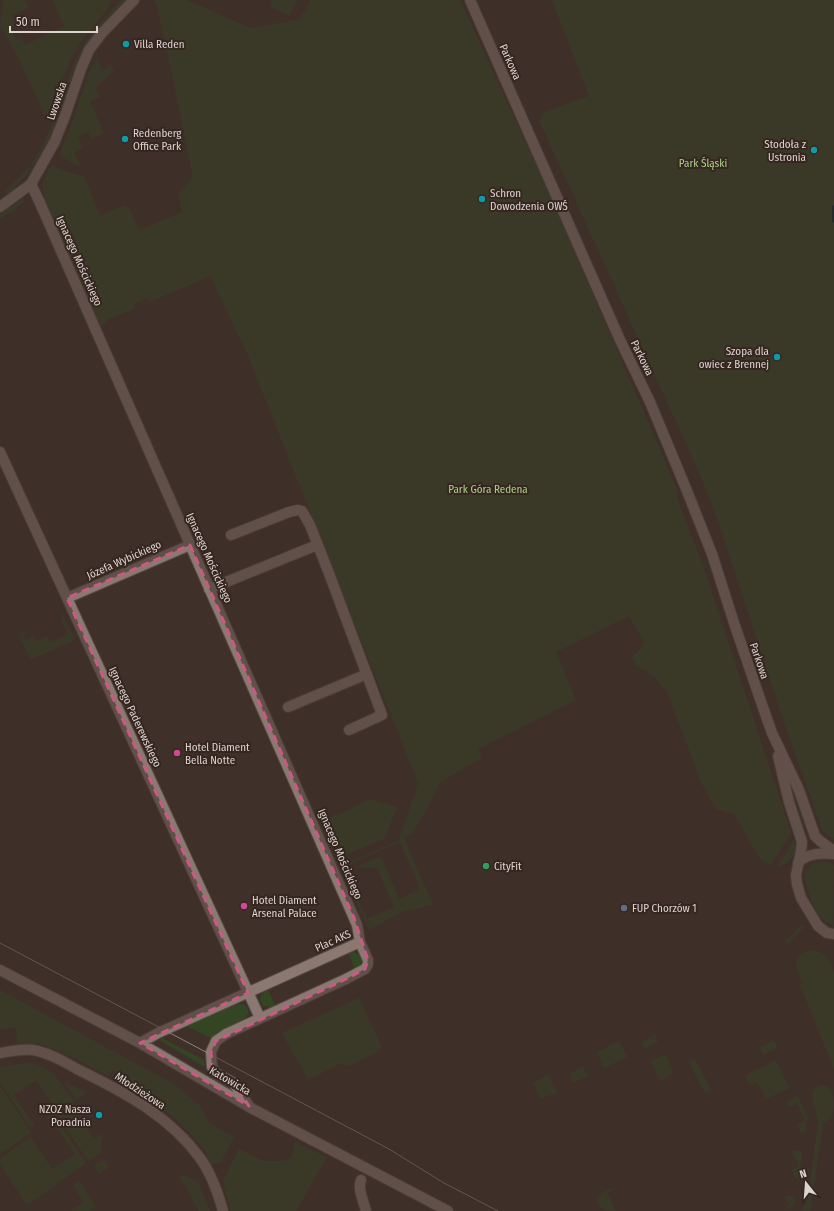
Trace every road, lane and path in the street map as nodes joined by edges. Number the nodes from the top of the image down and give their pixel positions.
1 (134, 0) edge
2 (470, 0) edge
3 (31, 184) junction
4 (0, 207) edge
5 (0, 452) edge
6 (231, 535) dead end
7 (190, 544) junction
8 (317, 545) junction
9 (209, 589) junction
10 (67, 598) junction
11 (367, 674) junction
12 (288, 707) dead end
13 (349, 730) dead end
14 (772, 733) junction
15 (834, 853) edge
16 (798, 863) junction
17 (830, 933) edge
18 (360, 942) junction
19 (834, 942) edge
20 (0, 970) edge
21 (248, 993) junction
22 (260, 1018) junction
23 (140, 1043) junction
24 (0, 1053) edge
25 (249, 1106) junction
26 (361, 1180) dead end
27 (223, 1211) edge
28 (366, 1211) edge
29 (448, 1211) edge

1 - 3 street, Lwowska
2 - 14 street, Parkowa
3 - 4 street, Lwowska
3 - 7 street, Ignacego Mościckiego
5 - 10 street, Ignacego Paderewskiego
6 - 8 street
7 - 9 street, Ignacego Mościckiego
7 - 10 street, Józefa Wybickiego
8 - 9 street
8 - 11 street
9 - 18 street, Ignacego Mościckiego
10 - 21 street, Ignacego Paderewskiego
11 - 12 street
11 - 13 street
14 - 15 street, Parkowa
14 - 16 street, Parkowa
15 - 16 street
16 - 17 street, Parkowa
17 - 19 street
18 - 21 street, Plac AKS
18 - 22 street, Plac AKS
20 - 23 street, Katowicka
21 - 22 street
21 - 23 street, Plac AKS
22 - 25 street, Plac AKS
23 - 25 street, Katowicka
24 - 27 street, Młodzieżowa
25 - 29 street, Katowicka
26 - 28 street

